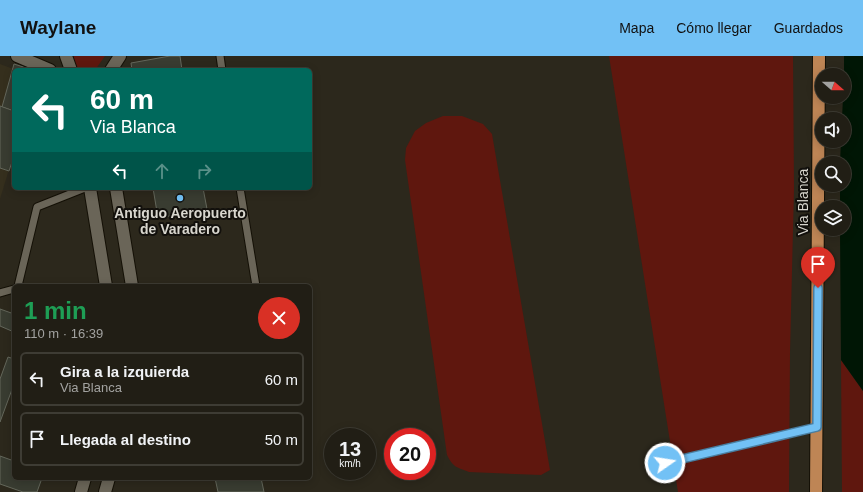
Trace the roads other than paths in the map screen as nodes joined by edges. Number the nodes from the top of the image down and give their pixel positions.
1 (17, 56) edge
2 (66, 56) edge
3 (120, 56) edge
4 (220, 56) edge
5 (819, 56) edge
6 (45, 68) edge
7 (70, 68) edge
8 (112, 68) edge
9 (222, 68) edge
10 (80, 190) edge
11 (90, 190) edge
12 (116, 190) edge
13 (240, 190) edge
14 (19, 284) edge
15 (106, 284) edge
16 (132, 284) edge
17 (256, 284) edge
18 (12, 290) edge
19 (0, 293) edge
20 (817, 427) junction
21 (665, 463) dead end
22 (84, 480) edge
23 (108, 480) edge
24 (81, 492) edge
25 (105, 492) edge
26 (816, 492) edge

1 - 6 street
2 - 7 street
3 - 8 street
4 - 9 lane
5 - 20 highway, Via Blanca
10 - 14 lane
11 - 15 street
12 - 16 street
13 - 17 lane
18 - 19 lane
20 - 21 lane
20 - 26 highway, Via Blanca
22 - 24 street
23 - 25 street

